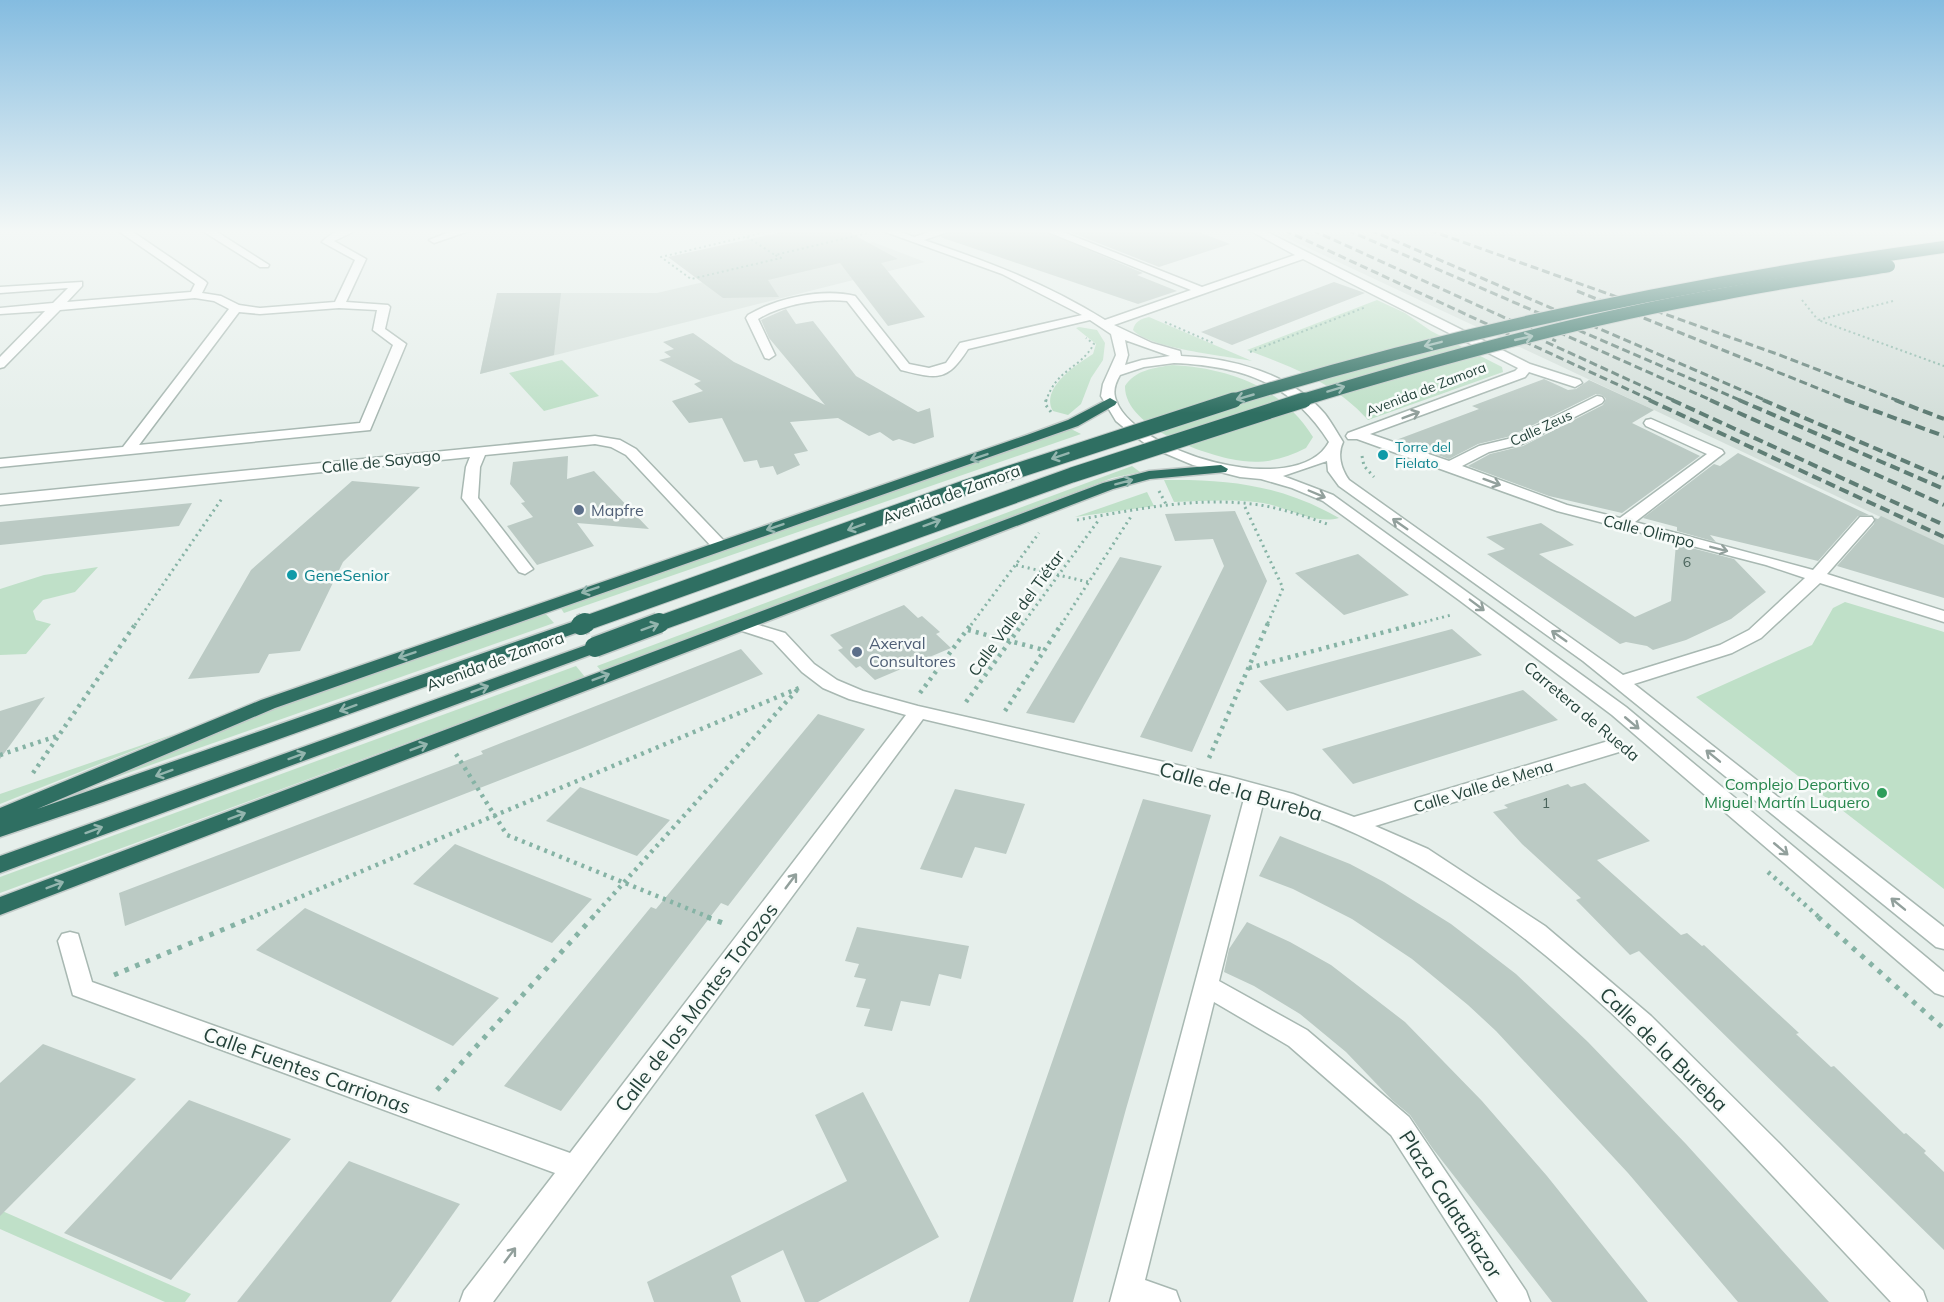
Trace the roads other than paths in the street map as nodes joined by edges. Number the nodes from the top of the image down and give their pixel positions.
1 (72, 291) edge
2 (197, 291) edge
3 (346, 291) edge
4 (1047, 291) edge
5 (1203, 291) edge
6 (1377, 291) edge
7 (1667, 291) edge
8 (1745, 291) edge
9 (195, 295) junction
10 (339, 305) junction
11 (56, 307) junction
12 (236, 308) junction
13 (0, 311) edge
14 (1092, 316) junction
15 (1104, 324) junction
16 (1117, 332) junction
17 (769, 355) dead end
18 (1195, 359) junction
19 (0, 364) edge
20 (1526, 367) junction
21 (1114, 373) junction
22 (1575, 383) dead end
23 (1597, 400) dead end
24 (1110, 402) junction
25 (1651, 423) dead end
26 (1358, 435) junction
27 (1334, 446) junction
28 (128, 450) junction
29 (479, 451) junction
30 (0, 463) edge
31 (1450, 466) junction
32 (1221, 469) junction
33 (1262, 475) junction
34 (0, 500) edge
35 (1866, 520) dead end
36 (1622, 524) junction
37 (720, 546) junction
38 (525, 568) dead end
39 (1815, 578) junction
40 (1944, 617) edge
41 (742, 625) junction
42 (1620, 682) junction
43 (913, 710) junction
44 (1612, 747) dead end
45 (1256, 791) junction
46 (0, 816) edge
47 (1353, 825) junction
48 (0, 829) edge
49 (0, 865) edge
50 (0, 906) edge
51 (1944, 940) edge
52 (70, 941) dead end
53 (1206, 985) junction
54 (1944, 986) edge
55 (576, 1168) junction
56 (1127, 1295) edge
57 (475, 1302) edge
58 (1165, 1302) edge
59 (1515, 1302) edge
60 (1912, 1302) edge

1 - 11 street
2 - 9 street
3 - 10 street
4 - 14 street
5 - 15 street
6 - 20 street
7 -> 48 highway, Avenida de Zamora, bridge
49 -> 8 highway, Avenida de Zamora, bridge
9 - 11 street
9 - 12 street
10 - 12 street
10 - 28 street
11 - 13 street
11 - 19 street
12 - 28 street
14 - 15 street
14 - 17 street
15 - 16 street
16 - 18 street
16 - 21 street
18 - 21 street
18 - 27 street
20 - 22 street
26 -> 20 street, Avenida de Zamora
21 - 24 street
23 - 31 street, Calle Zeus
24 - 32 street
24 -> 37 highway
25 - 36 street
26 - 27 street, Avenida de Zamora
26 - 31 street, Calle Olimpo
27 - 33 street, Avenida de Zamora
42 -> 27 street
28 - 30 street
29 - 34 street, Calle de Sayago
29 - 37 street, Calle de Sayago
29 - 38 street
31 -> 36 street, Calle Olimpo
32 - 33 street
41 -> 32 highway
33 -> 54 street, Carretera de Rueda
35 - 39 street
36 -> 39 street, Calle Olimpo
37 -> 46 highway
39 - 40 street, Calle Olimpo
39 - 42 street
41 - 43 street, Calle de la Bureba
50 -> 41 highway
51 -> 42 street
43 - 45 street, Calle de la Bureba
55 -> 43 street, Calle de los Montes Torozos
44 - 47 street, Calle Valle de Mena
45 - 47 street, Calle de la Bureba
45 - 53 street
47 - 60 street, Calle de la Bureba
52 - 55 street, Calle Fuentes Carrionas
53 - 56 street
53 - 59 street, Plaza Calatañazor
57 -> 55 street, Calle de los Montes Torozos
56 - 58 street

